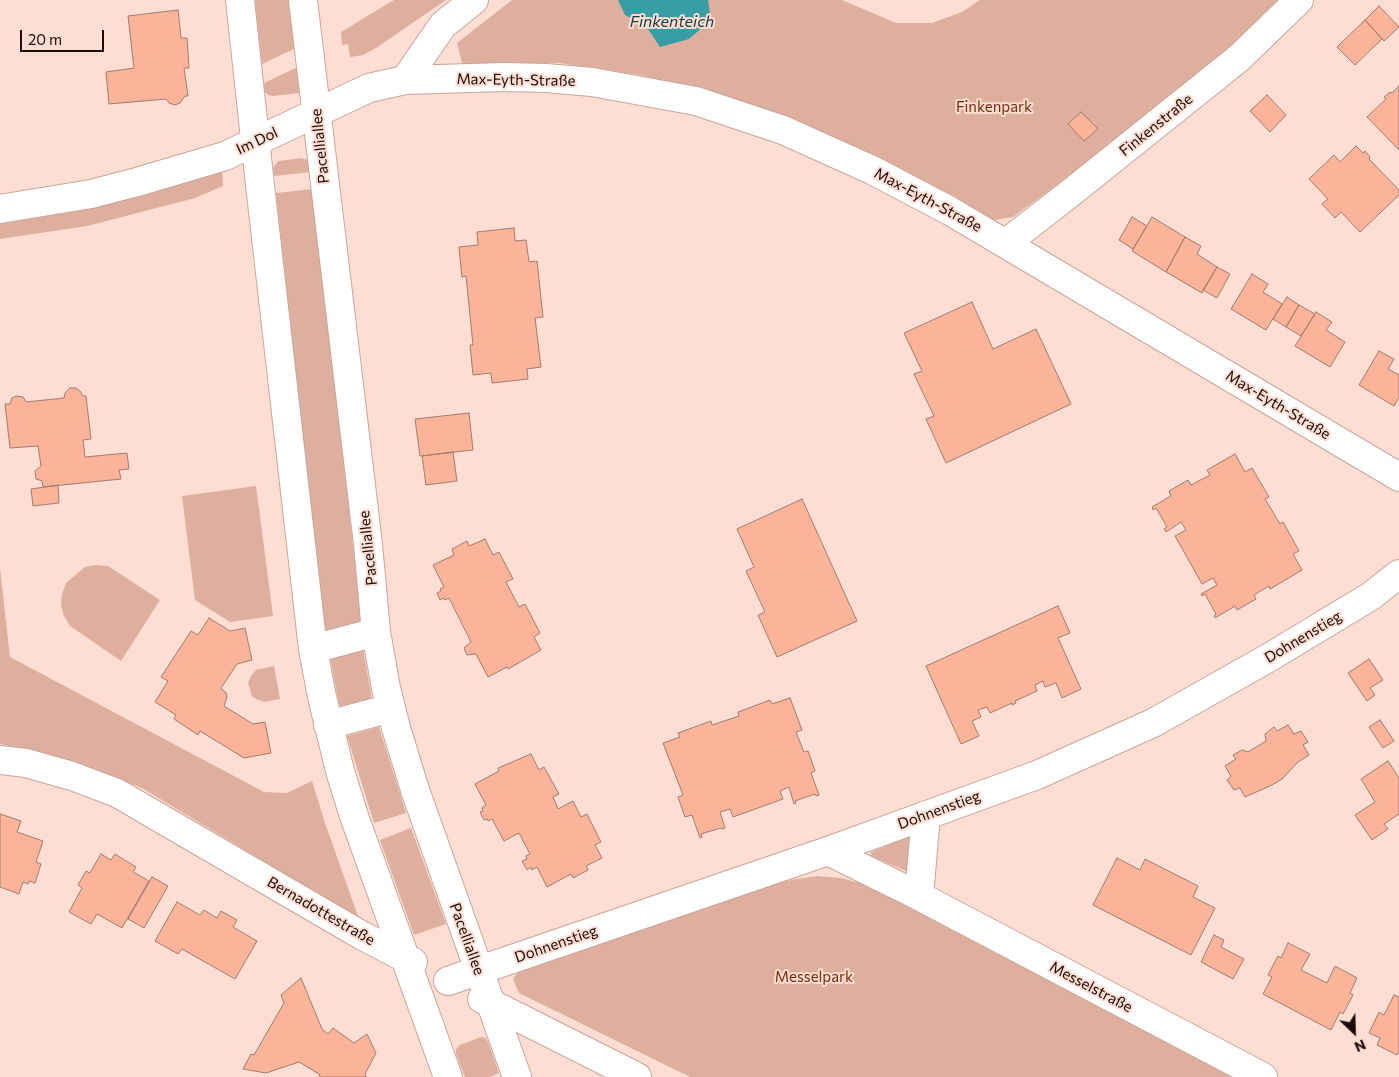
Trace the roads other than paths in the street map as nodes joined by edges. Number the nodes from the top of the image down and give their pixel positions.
1 (240, 0) edge
2 (303, 0) edge
3 (474, 0) edge
4 (1299, 0) edge
5 (405, 80) junction
6 (316, 113) junction
7 (255, 142) junction
8 (0, 209) edge
9 (1006, 242) junction
10 (1399, 478) edge
11 (1399, 574) edge
12 (376, 632) junction
13 (313, 649) junction
14 (391, 708) junction
15 (328, 725) junction
16 (0, 760) edge
17 (926, 815) junction
18 (828, 851) junction
19 (920, 896) junction
20 (406, 958) junction
21 (479, 971) junction
22 (448, 981) junction
23 (491, 1004) junction
24 (448, 1077) edge
25 (517, 1077) edge
26 (637, 1077) edge
27 (1263, 1077) edge

1 - 7 street
2 - 6 street, Pacelliallee
3 - 5 street
4 - 9 street, Finkenstraße
5 - 6 street, Im Dol
5 - 9 street, Max-Eyth-Straße
6 - 7 street, Im Dol
6 - 12 street, Pacelliallee
7 - 8 street, Im Dol
7 - 13 street
9 - 10 street, Max-Eyth-Straße
11 - 17 street, Dohnenstieg
12 - 13 street
12 - 14 street, Pacelliallee
13 - 15 street
14 - 15 street
14 - 21 street, Pacelliallee
15 - 20 street
16 - 20 street, Bernadottestraße
17 - 18 street, Dohnenstieg
17 - 19 street
18 - 19 street, Messelstraße
18 - 21 street, Dohnenstieg
19 - 27 street, Messelstraße
20 - 22 street, Bernadottestraße
20 - 24 street
21 - 22 street, Dohnenstieg
21 - 23 street, Pacelliallee
22 - 23 street, Bernadottestraße
23 - 25 street, Pacelliallee
23 - 26 street, Bernadottestraße

